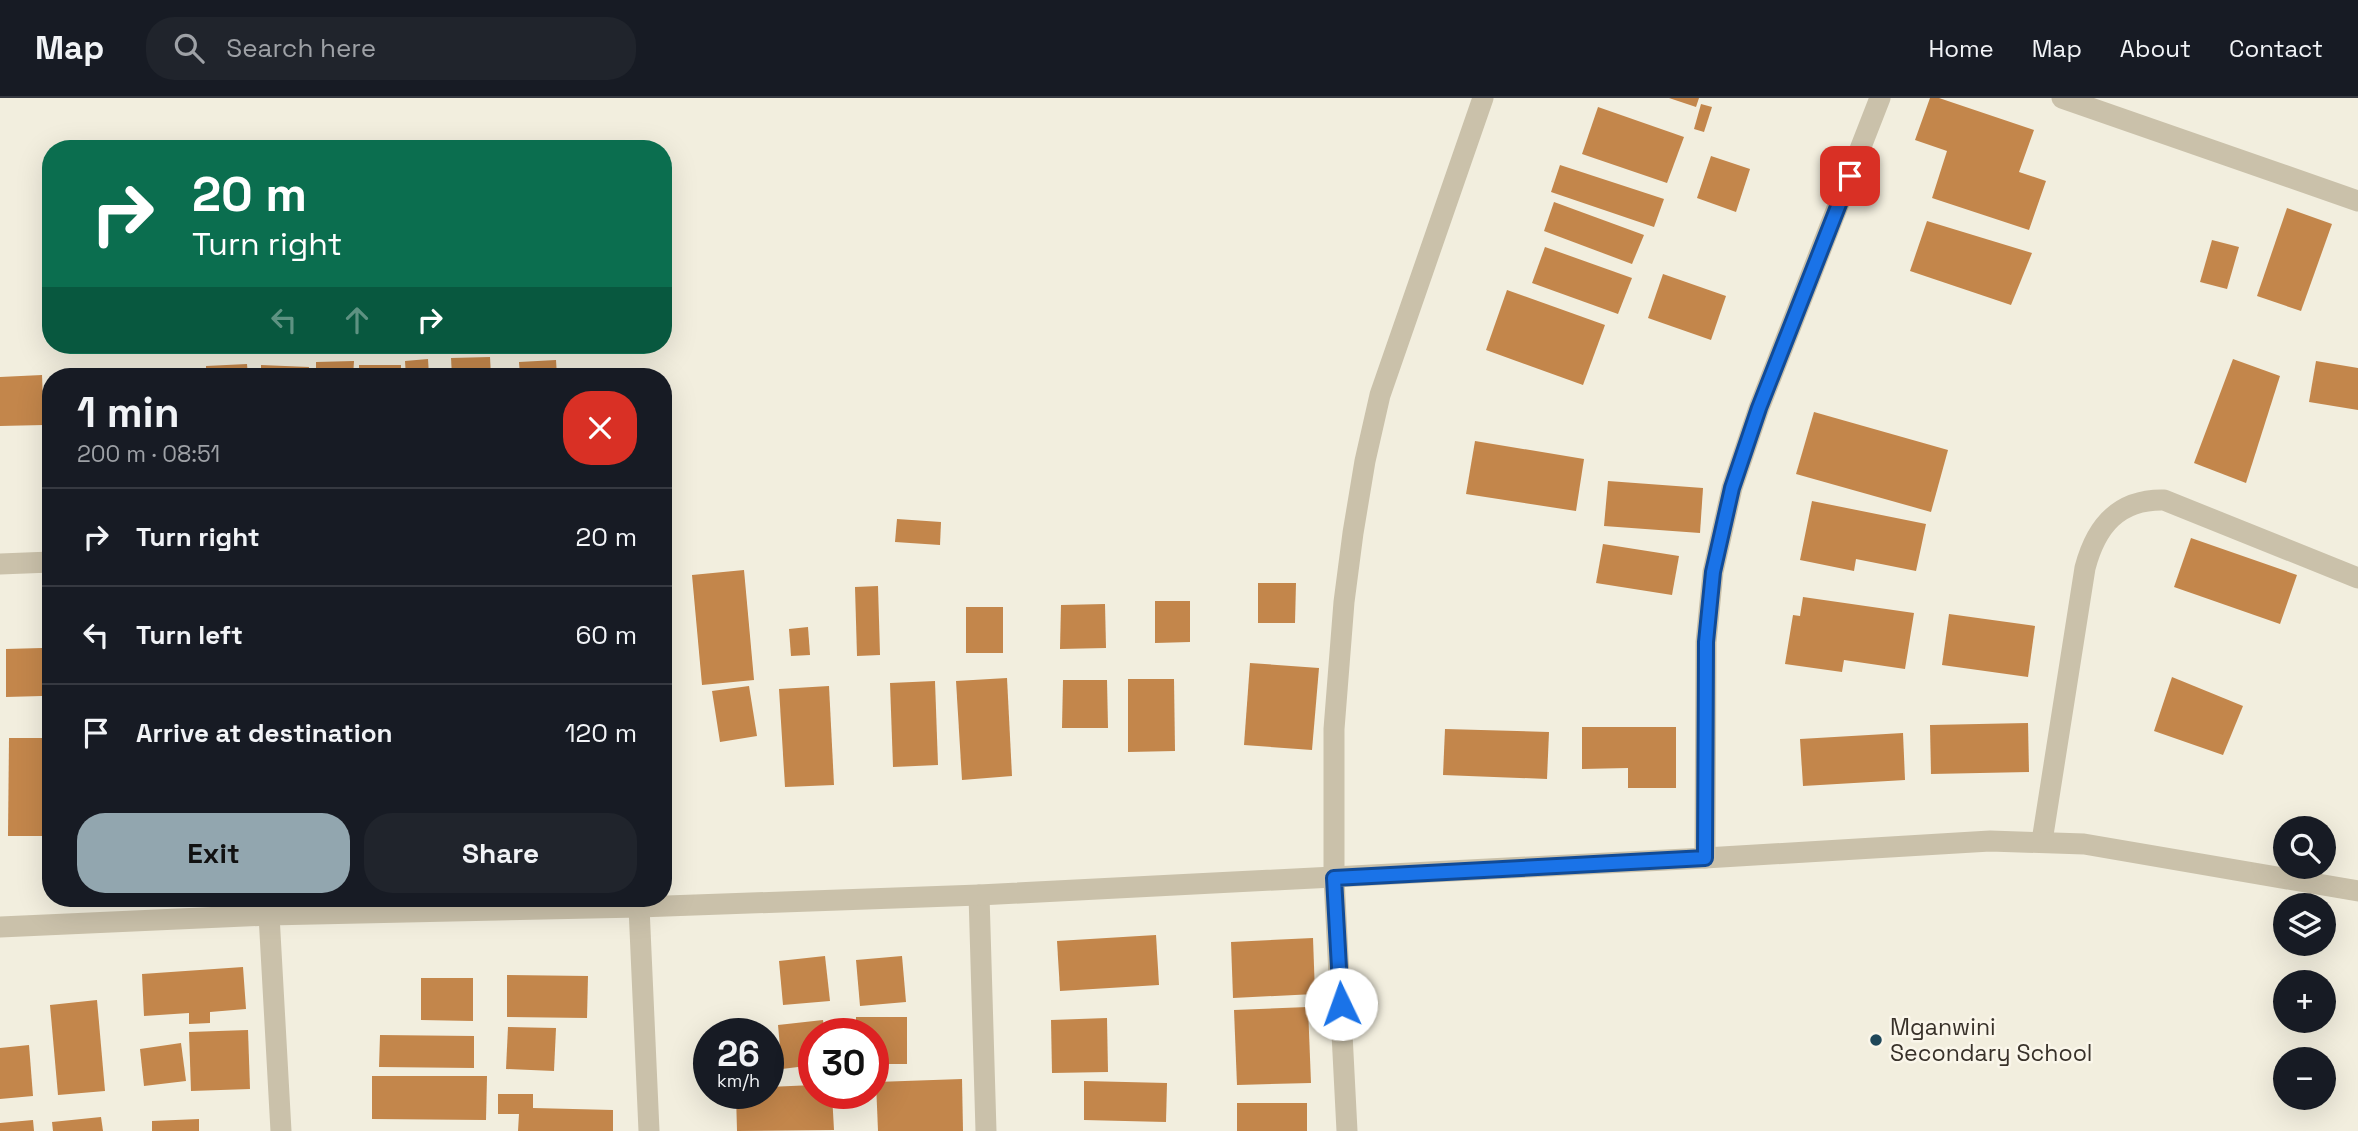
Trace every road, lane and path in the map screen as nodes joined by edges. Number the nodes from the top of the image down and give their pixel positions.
1 (1483, 98) edge
2 (1880, 98) edge
3 (2062, 98) edge
4 (2358, 201) edge
5 (42, 562) edge
6 (0, 564) edge
7 (2358, 578) edge
8 (2042, 841) junction
9 (1705, 858) junction
10 (1334, 878) junction
11 (2358, 891) edge
12 (979, 895) junction
13 (672, 905) edge
14 (392, 907) edge
15 (639, 907) edge
16 (269, 915) junction
17 (0, 927) edge
18 (281, 1131) edge
19 (649, 1131) edge
20 (986, 1131) edge
21 (1347, 1131) edge

1 - 10 street
2 - 9 street
3 - 4 street
5 - 6 street
7 - 8 street
8 - 9 street
8 - 11 street
9 - 10 street
10 - 12 street
10 - 21 street
12 - 13 street
12 - 20 street
14 - 16 street
15 - 19 street
16 - 17 street
16 - 18 street

